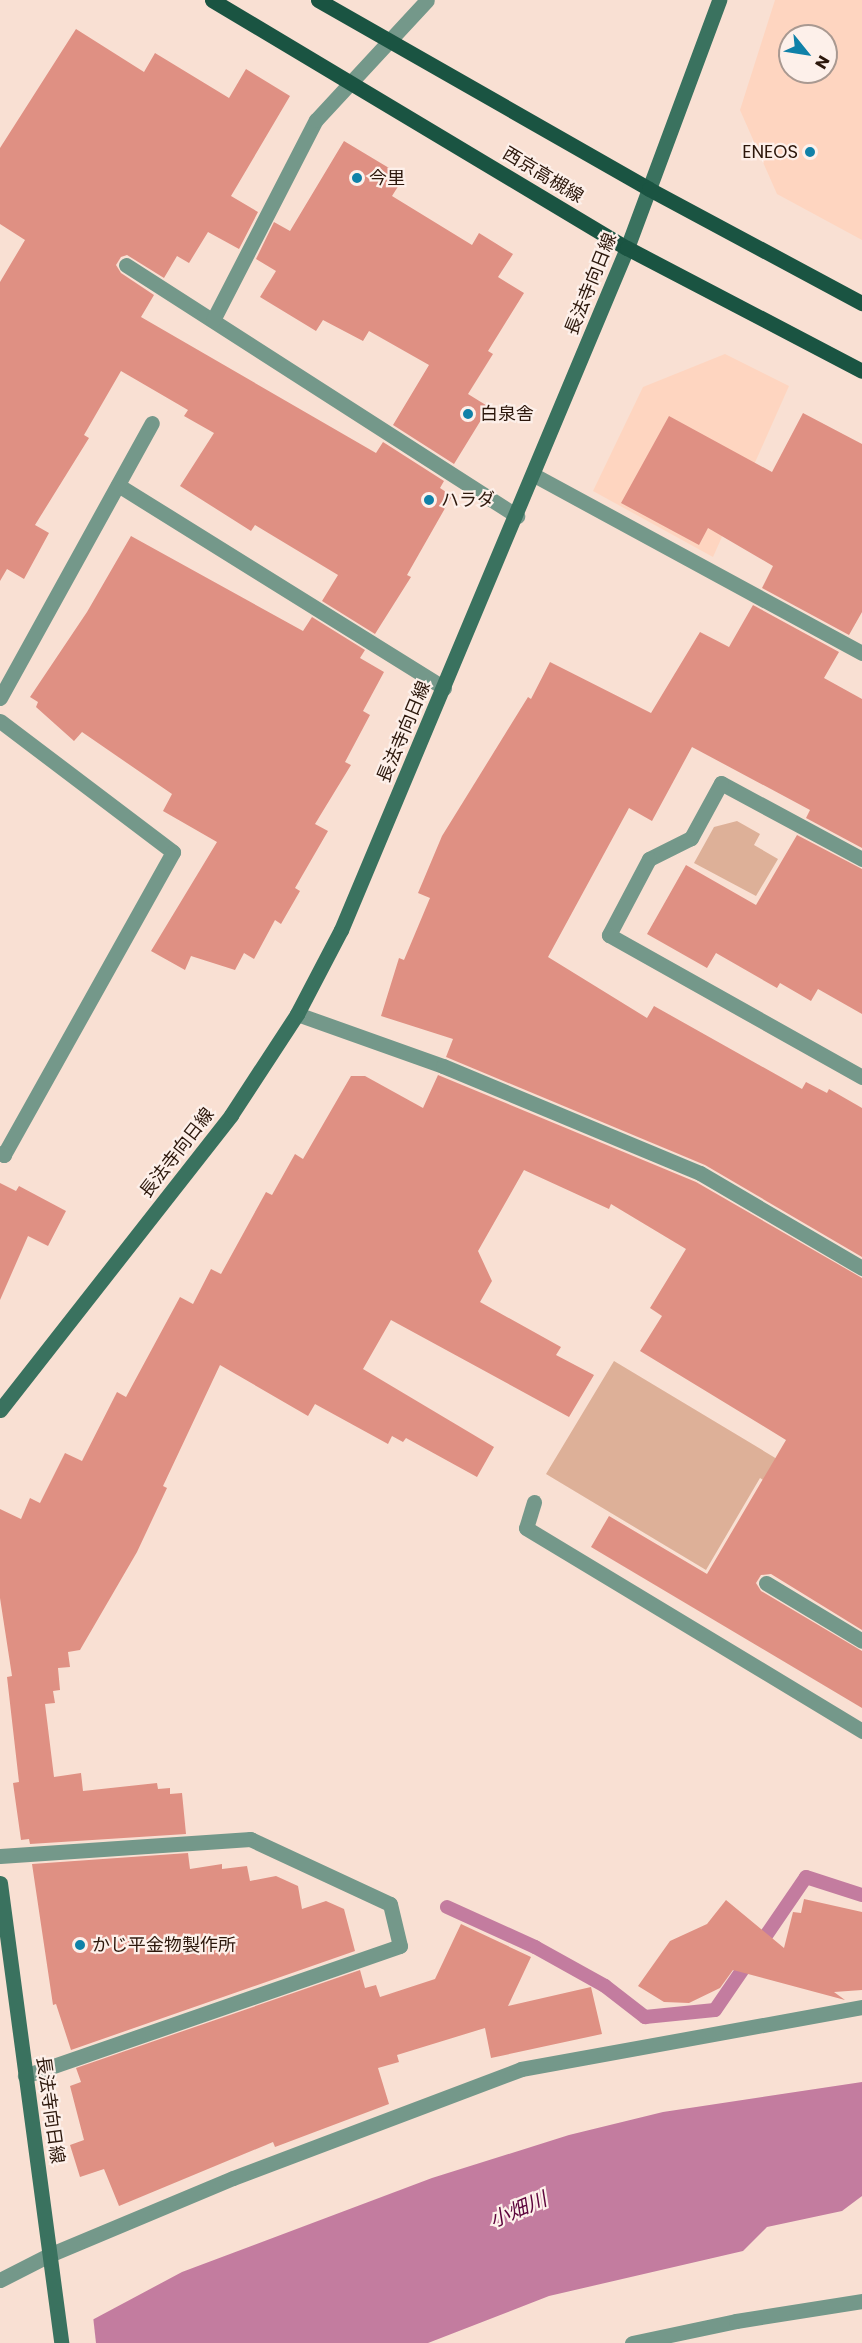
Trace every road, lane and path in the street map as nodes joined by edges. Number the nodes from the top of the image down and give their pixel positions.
1 (212, 0) edge
2 (318, 0) edge
3 (427, 0) edge
4 (719, 0) edge
5 (389, 41) junction
6 (350, 83) junction
7 (649, 189) junction
8 (627, 248) junction
9 (126, 265) dead end
10 (862, 303) edge
11 (213, 320) junction
12 (862, 371) edge
13 (152, 423) dead end
14 (534, 475) junction
15 (118, 484) junction
16 (517, 516) junction
17 (862, 653) edge
18 (444, 688) junction
19 (0, 698) edge
20 (0, 721) edge
21 (862, 859) edge
22 (297, 1014) junction
23 (862, 1077) edge
24 (0, 1153) edge
25 (862, 1268) edge
26 (0, 1410) edge
27 (534, 1502) dead end
28 (766, 1583) dead end
29 (862, 1641) edge
30 (862, 1731) edge
31 (0, 1856) edge
32 (0, 1883) edge
33 (862, 2007) edge
34 (25, 2076) junction
35 (49, 2255) junction
36 (0, 2280) edge
37 (862, 2301) edge
38 (61, 2343) edge
39 (632, 2343) edge

1 - 6 main road, 西京高槻線
2 - 5 main road
3 - 5 street
4 - 7 main road, 長法寺向日線
5 - 6 street
5 - 7 main road
6 - 8 main road, 西京高槻線
6 - 11 street
7 - 8 main road, 長法寺向日線
7 - 10 main road
8 - 12 main road, 西京高槻線
8 - 14 main road, 長法寺向日線
9 - 11 street
11 - 16 street
13 - 15 street
14 - 16 main road, 長法寺向日線
14 - 17 street
15 - 18 street
15 - 19 street
16 - 18 main road, 長法寺向日線
18 - 22 main road, 長法寺向日線
20 - 24 street
21 - 23 street
22 - 25 street
22 - 26 main road, 長法寺向日線
27 - 30 street
28 - 29 street
31 - 34 street
32 - 34 main road, 長法寺向日線
33 - 35 street
34 - 35 main road, 長法寺向日線
35 - 36 street
35 - 38 main road, 長法寺向日線
37 - 39 street

